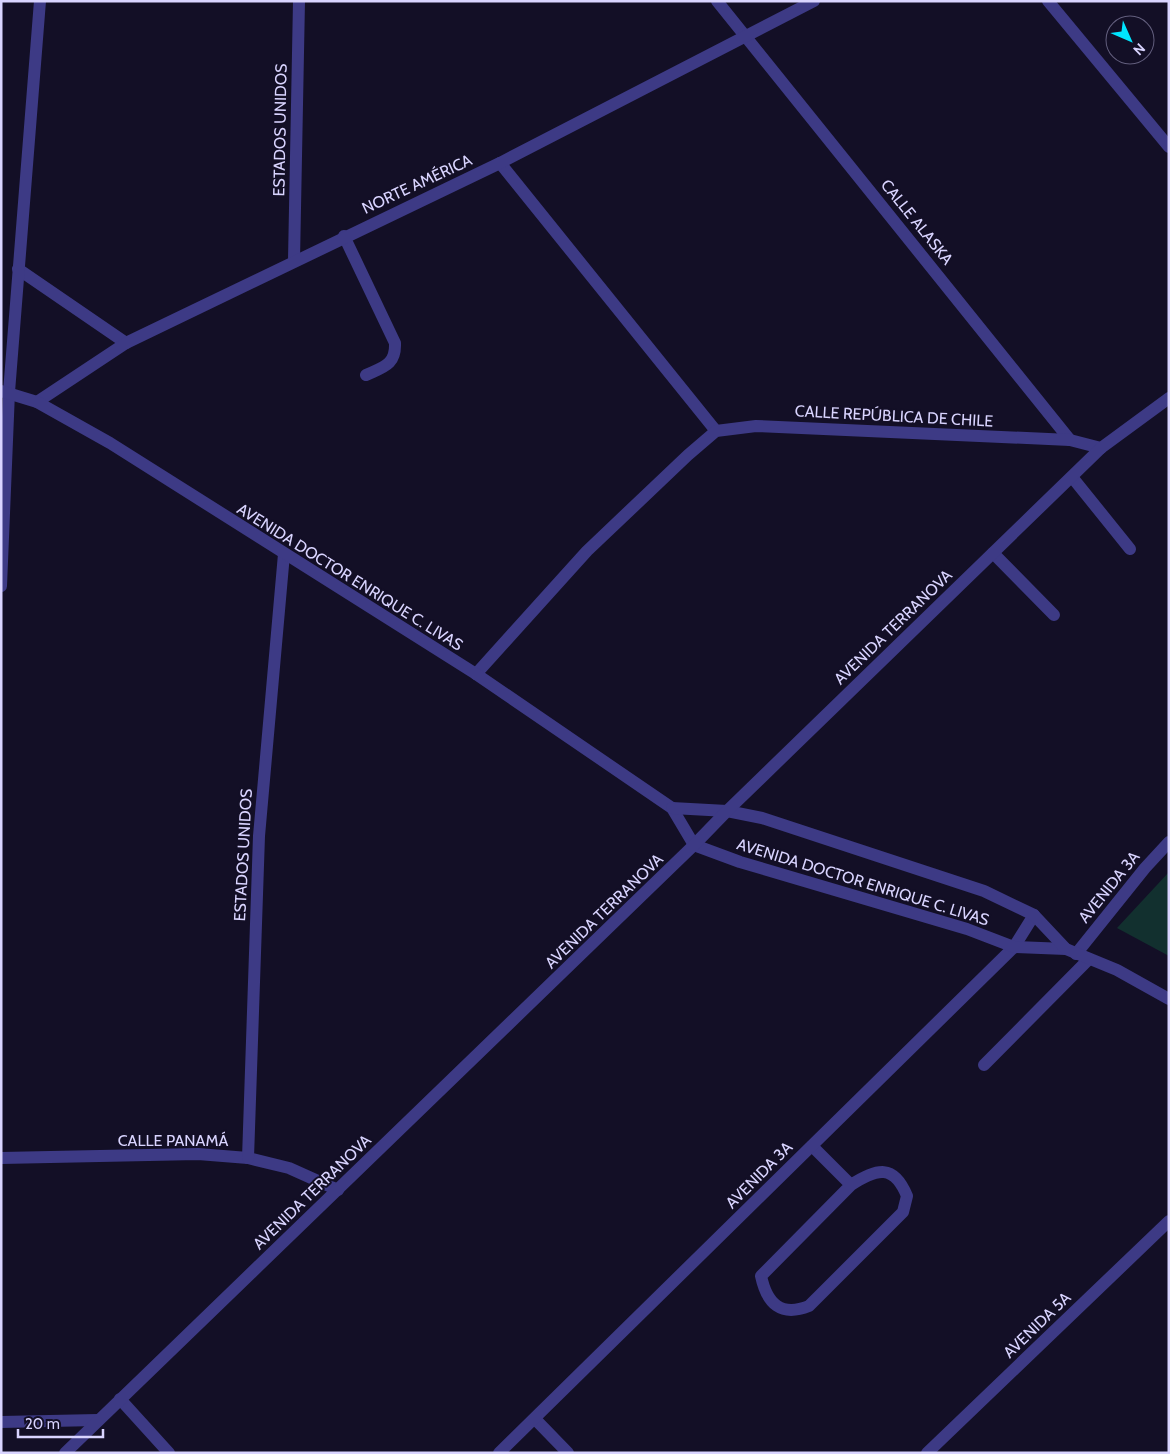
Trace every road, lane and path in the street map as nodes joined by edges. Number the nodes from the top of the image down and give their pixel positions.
1 (40, 1) edge
2 (299, 1) edge
3 (717, 1) edge
4 (814, 1) edge
5 (1048, 1) edge
6 (748, 37) junction
7 (1169, 147) edge
8 (500, 163) junction
9 (344, 236) junction
10 (294, 260) junction
11 (18, 269) junction
12 (126, 343) junction
13 (366, 376) dead end
14 (5, 392) edge
15 (1169, 398) edge
16 (37, 402) junction
17 (716, 431) junction
18 (1070, 440) junction
19 (1101, 448) junction
20 (1072, 477) junction
21 (1130, 549) dead end
22 (993, 553) junction
23 (284, 554) junction
24 (1, 586) edge
25 (1054, 615) dead end
26 (476, 674) junction
27 (672, 808) junction
28 (727, 811) junction
29 (1169, 842) edge
30 (694, 845) junction
31 (1034, 915) junction
32 (1014, 947) junction
33 (1071, 951) junction
34 (1089, 959) junction
35 (1169, 999) edge
36 (984, 1065) dead end
37 (812, 1146) junction
38 (1, 1158) edge
39 (248, 1158) junction
40 (851, 1185) junction
41 (338, 1190) junction
42 (1169, 1221) edge
43 (120, 1399) junction
44 (535, 1419) junction
45 (98, 1420) junction
46 (1, 1422) edge
47 (65, 1453) edge
48 (169, 1453) edge
49 (499, 1453) edge
50 (568, 1453) edge
51 (927, 1453) edge

1 - 11 street
2 - 10 street, ESTADOS UNIDOS
3 - 6 street, CALLE ALASKA
4 - 6 street, NORTE AMÉRICA
5 - 7 street
6 - 8 street, NORTE AMÉRICA
6 - 18 street, CALLE ALASKA
8 - 9 street, NORTE AMÉRICA
8 - 17 street
9 - 10 street, NORTE AMÉRICA
9 - 13 street
10 - 12 street, NORTE AMÉRICA
11 - 12 street
11 - 14 street
12 - 16 street, NORTE AMÉRICA
14 - 16 street, AVENIDA DOCTOR ENRIQUE C. LIVAS
14 - 24 street
15 - 19 street, AVENIDA TERRANOVA
16 - 23 street, AVENIDA DOCTOR ENRIQUE C. LIVAS
17 - 18 street, CALLE REPÚBLICA DE CHILE
17 - 26 street
18 - 19 street
19 - 20 street, AVENIDA TERRANOVA
20 - 21 street
20 - 22 street, AVENIDA TERRANOVA
22 - 25 street
22 - 28 street, AVENIDA TERRANOVA
23 - 26 street, AVENIDA DOCTOR ENRIQUE C. LIVAS
23 - 39 street, ESTADOS UNIDOS
26 - 27 street, AVENIDA DOCTOR ENRIQUE C. LIVAS
27 - 28 street, AVENIDA DOCTOR ENRIQUE C. LIVAS
27 - 30 street, AVENIDA DOCTOR ENRIQUE C. LIVAS
28 - 30 street, AVENIDA TERRANOVA
28 - 31 street, AVENIDA DOCTOR ENRIQUE C. LIVAS
29 - 33 street, AVENIDA 3A
30 - 32 street, AVENIDA DOCTOR ENRIQUE C. LIVAS
30 - 41 street, AVENIDA TERRANOVA
31 - 32 street, AVENIDA 3A
31 - 33 street, AVENIDA DOCTOR ENRIQUE C. LIVAS
32 - 33 street, AVENIDA DOCTOR ENRIQUE C. LIVAS
32 - 37 street, AVENIDA 3A
33 - 34 street, AVENIDA DOCTOR ENRIQUE C. LIVAS
34 - 35 street, AVENIDA DOCTOR ENRIQUE C. LIVAS
34 - 36 street
37 - 40 street
37 - 44 street, AVENIDA 3A
38 - 39 street, CALLE PANAMÁ
39 - 41 street, CALLE PANAMÁ
40 - 40 street
41 - 43 street, AVENIDA TERRANOVA
42 - 51 street, AVENIDA 5A
43 - 45 street, AVENIDA TERRANOVA
43 - 48 street
44 - 49 street, AVENIDA 3A
44 - 50 street
45 - 46 street
45 - 47 street, AVENIDA TERRANOVA

